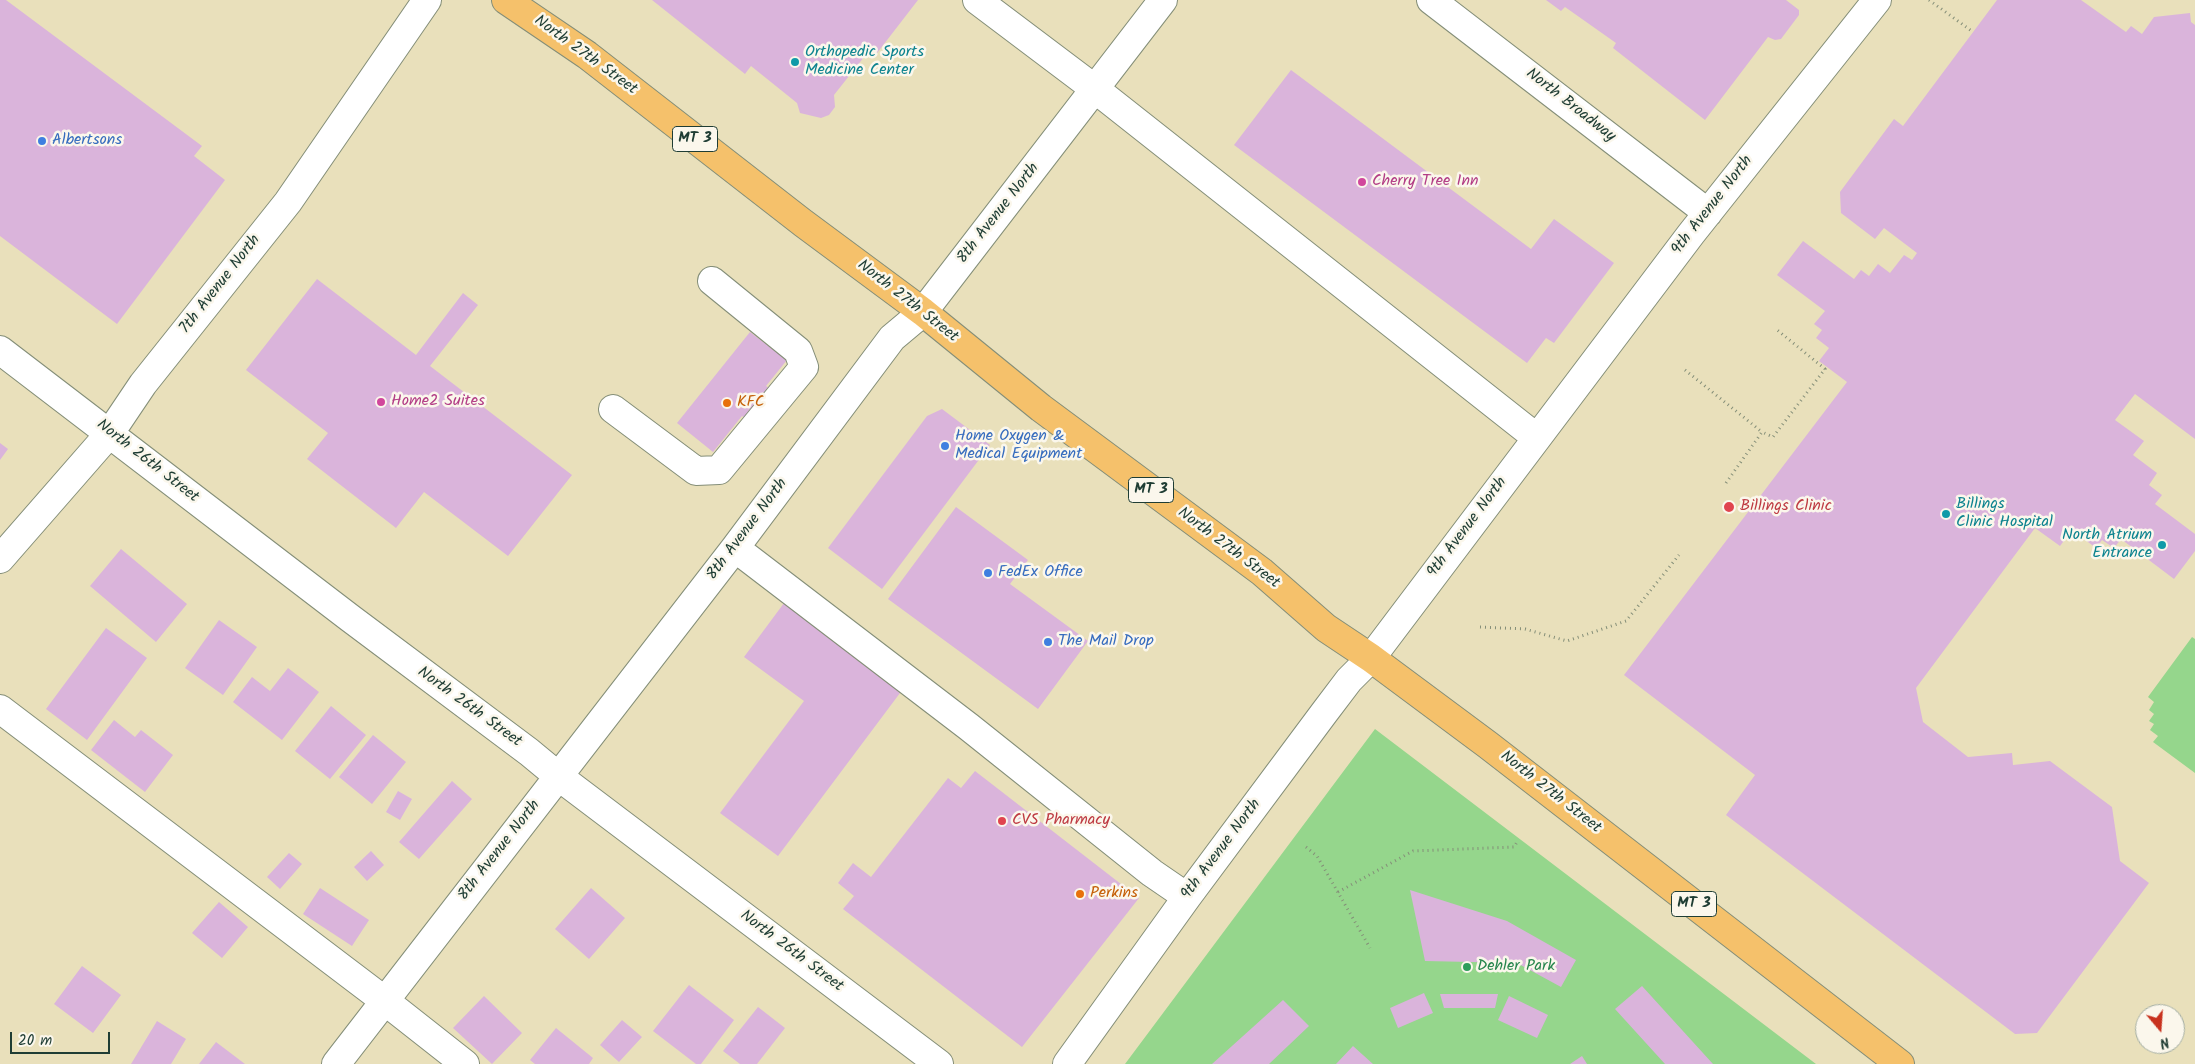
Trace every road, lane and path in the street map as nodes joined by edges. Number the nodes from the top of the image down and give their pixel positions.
1 (427, 0) edge
2 (506, 0) edge
3 (977, 0) edge
4 (1163, 0) edge
5 (1431, 0) edge
6 (1877, 0) edge
7 (1929, 0) edge
8 (1973, 32) dead end
9 (1095, 89) junction
10 (1708, 212) junction
11 (712, 281) dead end
12 (923, 312) junction
13 (1776, 329) dead end
14 (0, 350) edge
15 (1685, 370) dead end
16 (613, 409) dead end
17 (1762, 432) junction
18 (110, 433) junction
19 (1537, 438) junction
20 (1726, 483) dead end
21 (735, 548) junction
22 (1678, 555) dead end
23 (0, 559) edge
24 (1480, 628) dead end
25 (1371, 658) junction
26 (0, 709) edge
27 (558, 776) junction
28 (1517, 842) dead end
29 (1306, 847) dead end
30 (1338, 892) junction
31 (1187, 897) junction
32 (1370, 948) dead end
33 (385, 1001) junction
34 (336, 1064) edge
35 (465, 1064) edge
36 (939, 1064) edge
37 (1068, 1064) edge
38 (1900, 1064) edge

1 - 18 street, 7th Avenue North
2 - 12 main road, North 27th Street / MT 3
3 - 9 street
4 - 9 street, 8th Avenue North
5 - 10 street, North Broadway
6 - 10 street, 9th Avenue North
7 - 8 path
9 - 12 street, 8th Avenue North
9 - 19 street
10 - 19 street, 9th Avenue North
11 - 16 street
12 - 21 street, 8th Avenue North
12 - 25 main road, North 27th Street / MT 3
13 - 17 path
14 - 18 street, North 26th Street
15 - 17 path
17 - 20 path
18 - 23 street, 7th Avenue North
18 - 27 street, North 26th Street
19 - 25 street, 9th Avenue North
21 - 27 street, 8th Avenue North
21 - 31 street
22 - 24 path
25 - 31 street, 9th Avenue North
25 - 38 main road, North 27th Street / MT 3
26 - 33 street
27 - 33 street, 8th Avenue North
27 - 36 street, North 26th Street
28 - 30 path
29 - 30 path
30 - 32 path
31 - 37 street, 9th Avenue North
33 - 34 street, 8th Avenue North
33 - 35 street

